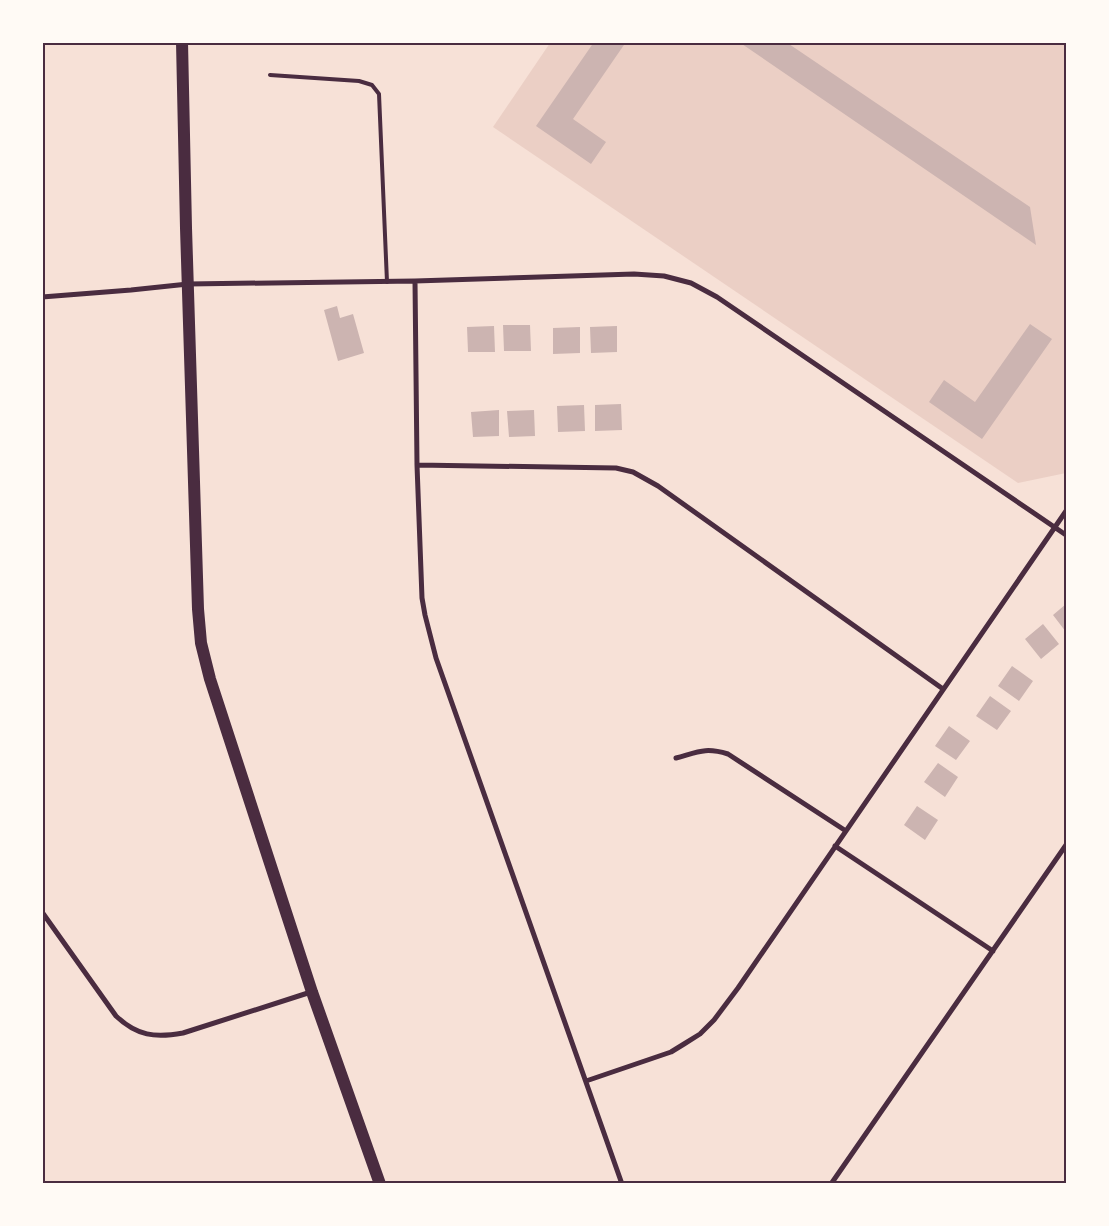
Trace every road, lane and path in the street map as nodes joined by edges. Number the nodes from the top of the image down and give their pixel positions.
1 (182, 42) edge
2 (270, 75) dead end
3 (415, 281) junction
4 (387, 282) junction
5 (188, 284) junction
6 (42, 297) edge
7 (416, 465) junction
8 (1066, 511) edge
9 (1055, 528) junction
10 (1066, 535) edge
11 (943, 689) junction
12 (676, 758) dead end
13 (846, 831) junction
14 (1066, 845) edge
15 (835, 846) junction
16 (42, 912) edge
17 (993, 951) junction
18 (312, 992) junction
19 (586, 1081) junction
20 (380, 1184) edge
21 (622, 1184) edge
22 (831, 1184) edge

1 - 5 main road
2 - 4 lane
3 - 4 street
3 - 7 street
3 - 9 street
4 - 5 street
5 - 6 street
5 - 18 main road
7 - 11 street
7 - 19 street
8 - 9 street
9 - 10 street
9 - 11 street
11 - 13 street
12 - 13 street
13 - 15 street
14 - 17 street
15 - 17 street
15 - 19 street
16 - 18 street
17 - 22 street
18 - 20 main road
19 - 21 street

